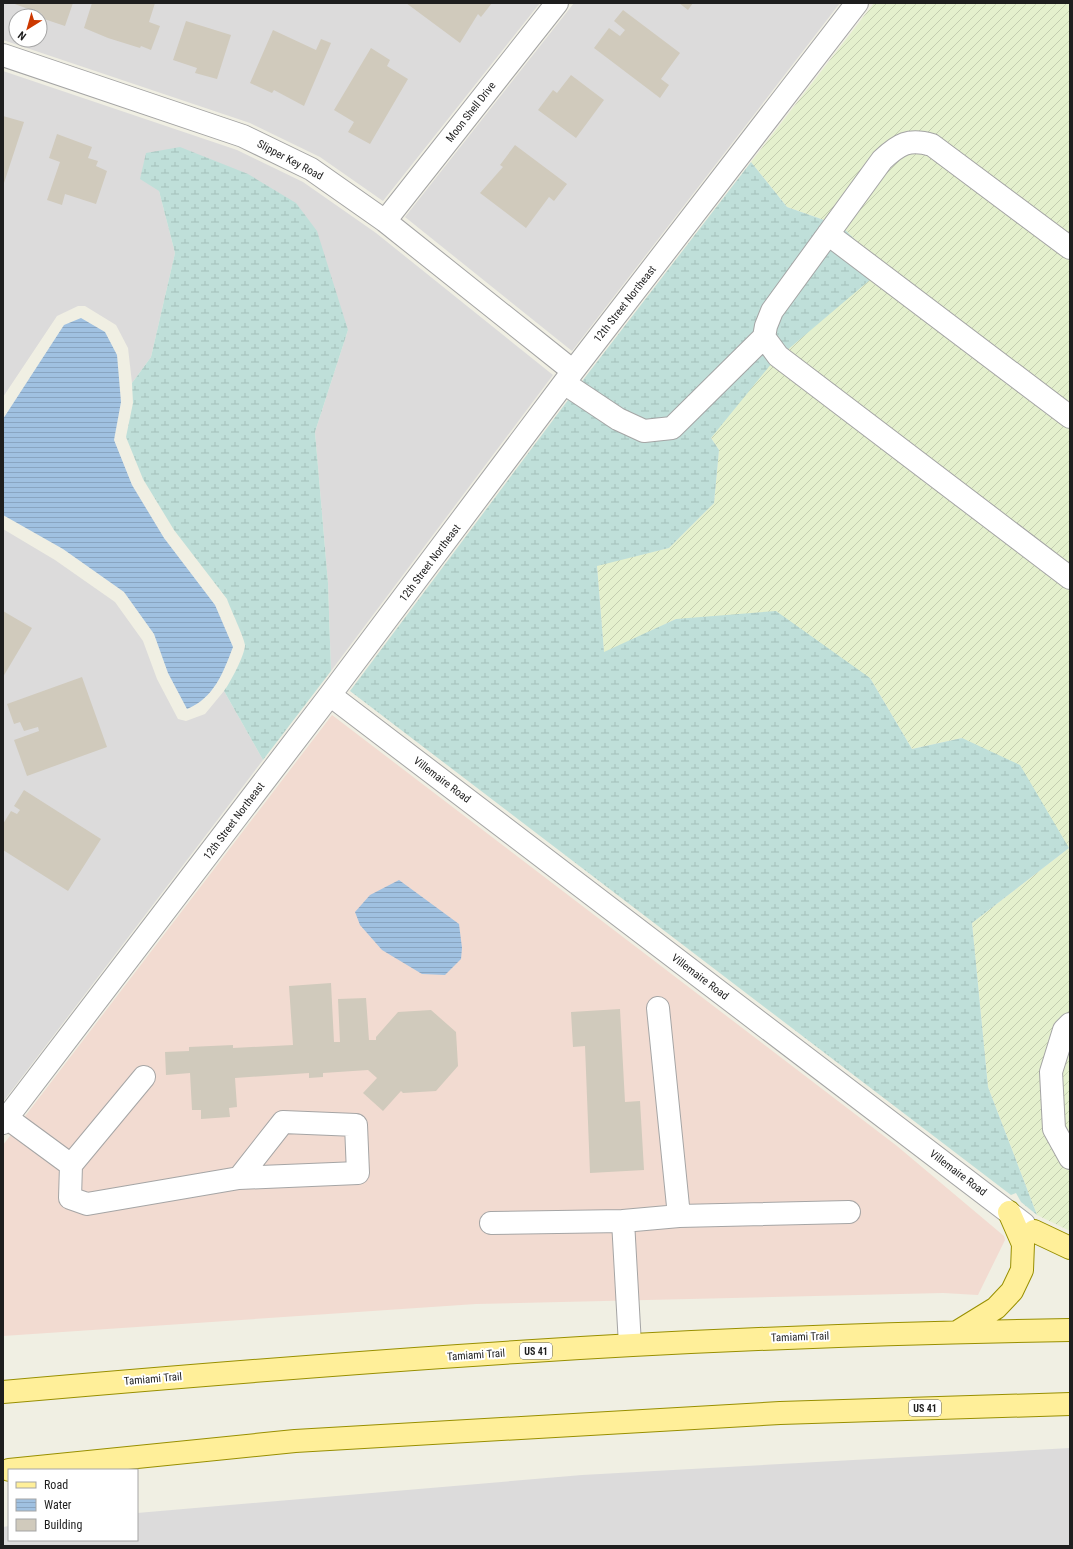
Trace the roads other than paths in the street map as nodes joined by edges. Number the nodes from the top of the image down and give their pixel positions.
1 (557, 3) edge
2 (857, 3) edge
3 (3, 56) edge
4 (385, 221) junction
5 (828, 234) junction
6 (1070, 248) edge
7 (764, 337) junction
8 (569, 377) junction
9 (1070, 418) edge
10 (1070, 578) edge
11 (330, 695) junction
12 (658, 1008) dead end
13 (1070, 1024) edge
14 (144, 1077) dead end
15 (5, 1120) edge
16 (1070, 1158) edge
17 (71, 1165) junction
18 (239, 1178) junction
19 (849, 1212) dead end
20 (1009, 1212) junction
21 (680, 1216) junction
22 (623, 1221) junction
23 (491, 1223) dead end
24 (1034, 1231) junction
25 (1070, 1248) edge
26 (1070, 1258) edge
27 (1070, 1330) edge
28 (956, 1332) junction
29 (630, 1345) junction
30 (3, 1380) edge
31 (28, 1390) junction
32 (3, 1392) edge
33 (1070, 1404) edge
34 (19, 1469) edge

1 - 4 street, Moon Shell Drive
2 - 8 street, 12th Street Northeast
3 - 4 street, Slipper Key Road
4 - 8 street, Slipper Key Road
5 - 6 street
5 - 7 street
5 - 9 street
7 - 8 street, Slipper Key Road
7 - 10 street
8 - 11 street, 12th Street Northeast
11 - 15 street, 12th Street Northeast
11 - 20 street, Villemaire Road
12 - 21 street
13 - 16 street
14 - 17 street
15 - 17 street
17 - 18 street
18 - 18 street
19 - 21 street
20 - 24 street, Villemaire Road
20 - 28 main road
21 - 22 street
22 - 23 street
22 - 29 street
24 - 25 main road
24 - 26 street, Villemaire Road
27 - 28 main road, Tamiami Trail / US 41
28 - 29 main road, Tamiami Trail / US 41
29 - 31 main road, Tamiami Trail / US 41
30 - 31 main road
31 - 32 main road, Tamiami Trail / US 41
33 - 34 main road, US 41

